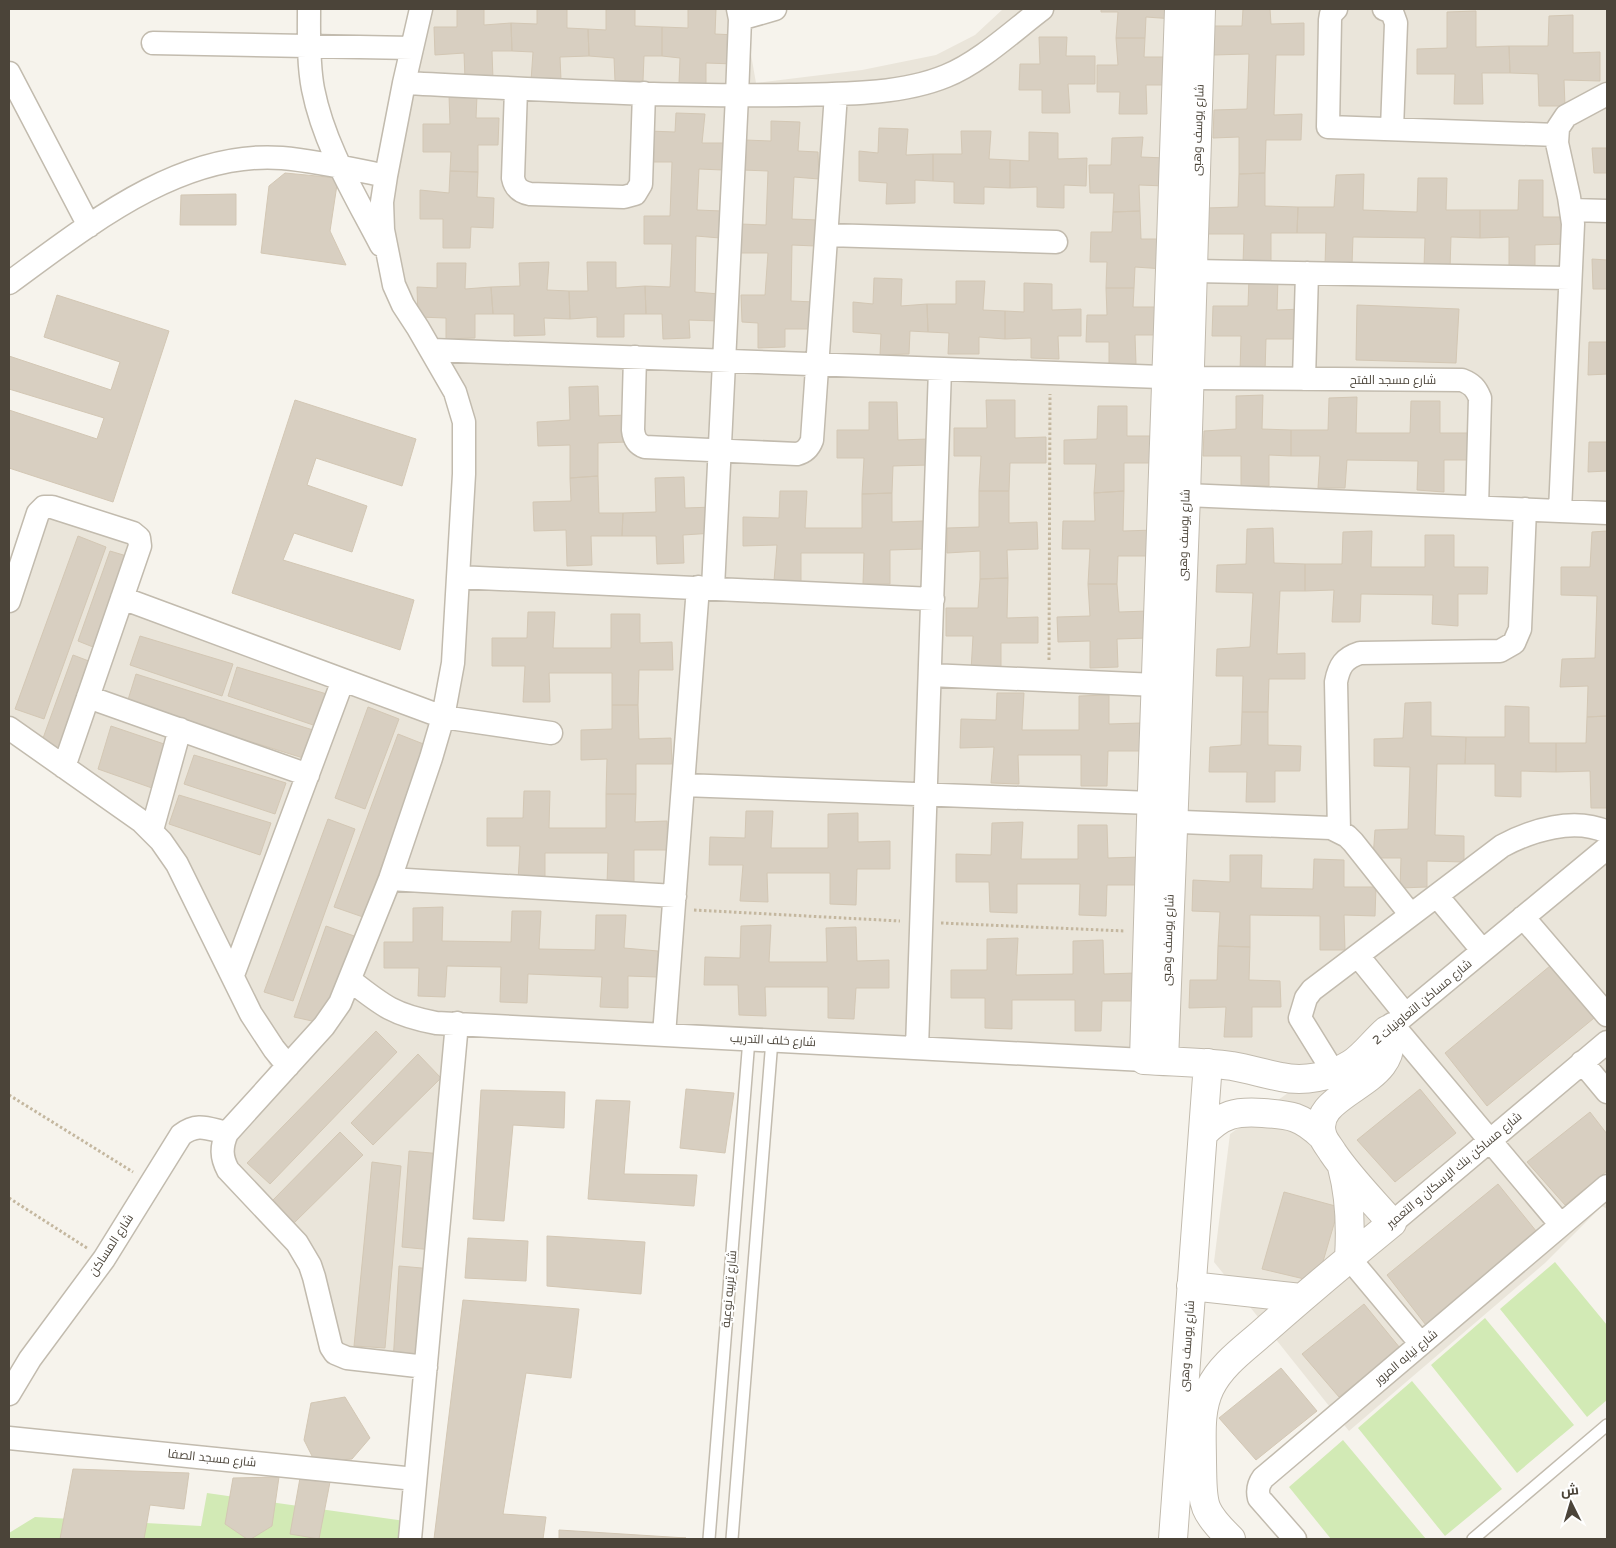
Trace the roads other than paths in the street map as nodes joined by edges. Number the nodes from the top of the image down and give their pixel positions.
1 (308, 9) edge
2 (421, 9) edge
3 (774, 9) edge
4 (1042, 9) edge
5 (1179, 9) edge
6 (1202, 9) edge
7 (1336, 9) edge
8 (1384, 9) edge
9 (739, 14) edge
10 (153, 43) dead end
11 (309, 47) junction
12 (412, 48) junction
13 (9, 72) edge
14 (404, 83) junction
15 (516, 88) junction
16 (644, 93) junction
17 (836, 94) junction
18 (1607, 94) edge
19 (737, 96) junction
20 (1392, 129) junction
21 (1557, 135) junction
22 (340, 167) junction
23 (386, 176) junction
24 (1572, 210) junction
25 (1607, 212) edge
26 (89, 226) junction
27 (827, 235) junction
28 (1056, 242) dead end
29 (388, 258) junction
30 (1194, 271) junction
31 (1307, 273) junction
32 (1570, 278) junction
33 (9, 283) edge
34 (432, 350) junction
35 (635, 357) junction
36 (724, 360) junction
37 (817, 364) junction
38 (940, 369) junction
39 (1177, 378) junction
40 (1304, 379) junction
41 (720, 450) junction
42 (1186, 495) junction
43 (1477, 507) junction
44 (1526, 509) junction
45 (1560, 511) junction
46 (1607, 513) edge
47 (458, 577) junction
48 (706, 588) junction
49 (122, 598) junction
50 (933, 599) junction
51 (9, 601) edge
52 (930, 675) junction
53 (343, 680) junction
54 (1156, 685) junction
55 (88, 697) junction
56 (443, 717) junction
57 (9, 728) edge
58 (180, 729) junction
59 (551, 733) dead end
60 (64, 767) junction
61 (308, 775) junction
62 (683, 785) junction
63 (926, 794) junction
64 (1158, 815) junction
65 (152, 830) junction
66 (1339, 831) junction
67 (1607, 832) edge
68 (1607, 848) edge
69 (390, 879) junction
70 (675, 896) junction
71 (1437, 896) junction
72 (1411, 915) junction
73 (1523, 917) junction
74 (1482, 950) junction
75 (1358, 956) junction
76 (233, 975) junction
77 (350, 980) junction
78 (1607, 1015) edge
79 (1395, 1022) junction
80 (457, 1023) junction
81 (664, 1035) junction
82 (749, 1039) junction
83 (772, 1040) junction
84 (1607, 1042) edge
85 (917, 1048) junction
86 (1154, 1061) junction
87 (1582, 1062) junction
88 (1208, 1063) junction
89 (288, 1066) junction
90 (1334, 1072) junction
91 (1607, 1092) edge
92 (227, 1133) junction
93 (1203, 1134) junction
94 (1322, 1136) junction
95 (1491, 1139) junction
96 (1342, 1167) junction
97 (1607, 1186) edge
98 (1392, 1223) junction
99 (1561, 1225) junction
100 (1348, 1258) junction
101 (1191, 1286) junction
102 (1301, 1298) junction
103 (1421, 1344) junction
104 (426, 1367) junction
105 (9, 1394) edge
106 (1607, 1425) edge
107 (9, 1438) edge
108 (415, 1478) junction
109 (1207, 1512) junction
110 (1174, 1527) edge
111 (410, 1539) edge
112 (709, 1539) edge
113 (732, 1539) edge
114 (1231, 1539) edge
115 (1295, 1539) edge
116 (1473, 1539) edge

1 - 11 street
2 - 12 street
3 - 9 street
4 - 17 street
5 - 39 street, شارع يوسف وهبى
6 - 30 street, شارع يوسف وهبى
7 - 20 street
8 - 20 street
9 - 19 street
10 - 11 street
11 - 12 street
11 - 22 street
12 - 14 street
13 - 26 street
14 - 15 street
14 - 23 street
15 - 16 street
15 - 16 street
16 - 19 street
17 - 19 street
17 - 27 street
18 - 21 street
19 - 36 street
20 - 21 street
21 - 24 street
22 - 23 street
22 - 26 street
22 - 29 street
23 - 29 street
24 - 25 street
24 - 32 street
26 - 33 street
27 - 28 street
27 - 37 street
29 - 34 street
30 - 31 street
30 - 39 street, شارع يوسف وهبى
31 - 32 street
31 - 40 street
32 - 45 street
34 - 35 street, شارع مسجد الفتح
34 - 47 street
35 - 36 street, شارع مسجد الفتح
35 - 41 street
36 - 37 street, شارع مسجد الفتح
36 - 41 street
37 - 38 street, شارع مسجد الفتح
37 - 41 street
38 - 39 street, شارع مسجد الفتح
38 - 50 street
39 - 40 street, شارع مسجد الفتح
39 - 42 street, شارع يوسف وهبى
39 - 54 street, شارع يوسف وهبى
40 - 43 street, شارع مسجد الفتح
41 - 48 street
42 - 43 street
42 - 64 street, شارع يوسف وهبى
43 - 44 street
44 - 45 street
44 - 66 street
45 - 46 street
47 - 48 street
47 - 56 street
48 - 50 street
48 - 62 street
49 - 51 street
49 - 53 street
49 - 55 street
50 - 52 street
52 - 54 street
52 - 63 street
53 - 56 street
53 - 61 street
54 - 64 street, شارع يوسف وهبى
55 - 58 street
55 - 60 street
56 - 59 street
56 - 69 street
57 - 60 street
58 - 61 street
58 - 65 street
60 - 65 street
61 - 76 street
62 - 63 street
62 - 70 street
63 - 64 street
63 - 85 street
64 - 66 street
64 - 86 street, شارع يوسف وهبى
65 - 76 street
66 - 72 street
67 - 71 street
68 - 73 street, شارع مساكن التعاونيات 2
69 - 70 street
69 - 77 street
70 - 81 street
71 - 72 street
71 - 74 street
72 - 75 street
73 - 74 street, شارع مساكن التعاونيات 2
73 - 78 street
74 - 79 street, شارع مساكن التعاونيات 2
75 - 79 street
75 - 90 street
76 - 89 street
77 - 80 street, شارع خلف التدريب
77 - 89 street
79 - 90 street, شارع مساكن التعاونيات 2
79 - 94 street
79 - 95 street
80 - 81 street, شارع خلف التدريب
80 - 104 street
81 - 82 street, شارع خلف التدريب
82 - 83 street, شارع خلف التدريب
82 - 112 lane, شارع تربيه نوعية
83 - 85 street, شارع خلف التدريب
83 - 113 lane, شارع تربيه نوعية
84 - 87 street, شارع مساكن بنك الإسكان و التعمير
85 - 86 street, شارع خلف التدريب
86 - 88 street, شارع خلف التدريب
87 - 91 street
87 - 95 street, شارع مساكن بنك الإسكان و التعمير
88 - 90 street, شارع مساكن التعاونيات 2
88 - 93 street, شارع يوسف وهبى
89 - 92 street
92 - 104 street
92 - 105 street, شارع المساكن
93 - 94 street
93 - 101 street, شارع يوسف وهبى
94 - 96 street
95 - 98 street, شارع مساكن بنك الإسكان و التعمير
95 - 99 street
96 - 98 street
96 - 100 street
97 - 99 street, شارع نيابه المرور
98 - 100 street, شارع مساكن بنك الإسكان و التعمير
99 - 103 street, شارع نيابه المرور
100 - 102 street, شارع مساكن بنك الإسكان و التعمير
100 - 103 street
101 - 102 street
101 - 110 street, شارع يوسف وهبى
102 - 109 street, شارع يوسف وهبى
103 - 115 street, شارع نيابه المرور
104 - 108 street
106 - 116 lane
107 - 108 street, شارع مسجد الصفا
108 - 111 street
109 - 110 street
109 - 114 street

